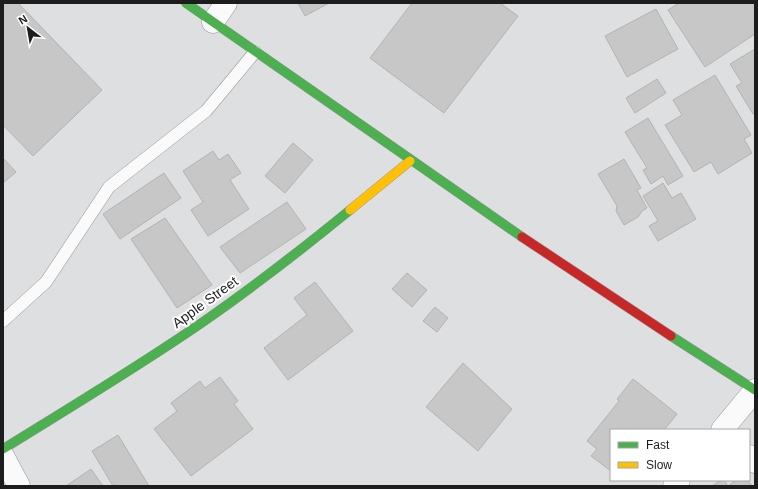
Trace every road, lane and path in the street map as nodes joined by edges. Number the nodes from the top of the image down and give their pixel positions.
1 (186, 3) edge
2 (226, 3) edge
3 (213, 22) junction
4 (255, 52) junction
5 (410, 161) junction
6 (3, 321) edge
7 (755, 390) edge
8 (723, 429) edge
9 (3, 449) edge
10 (3, 456) edge
11 (19, 486) edge

1 - 3 street
2 - 3 street
3 - 4 street
4 - 5 street
4 - 6 lane
5 - 7 street
5 - 9 street, Apple Street
7 - 8 street
10 - 11 street

